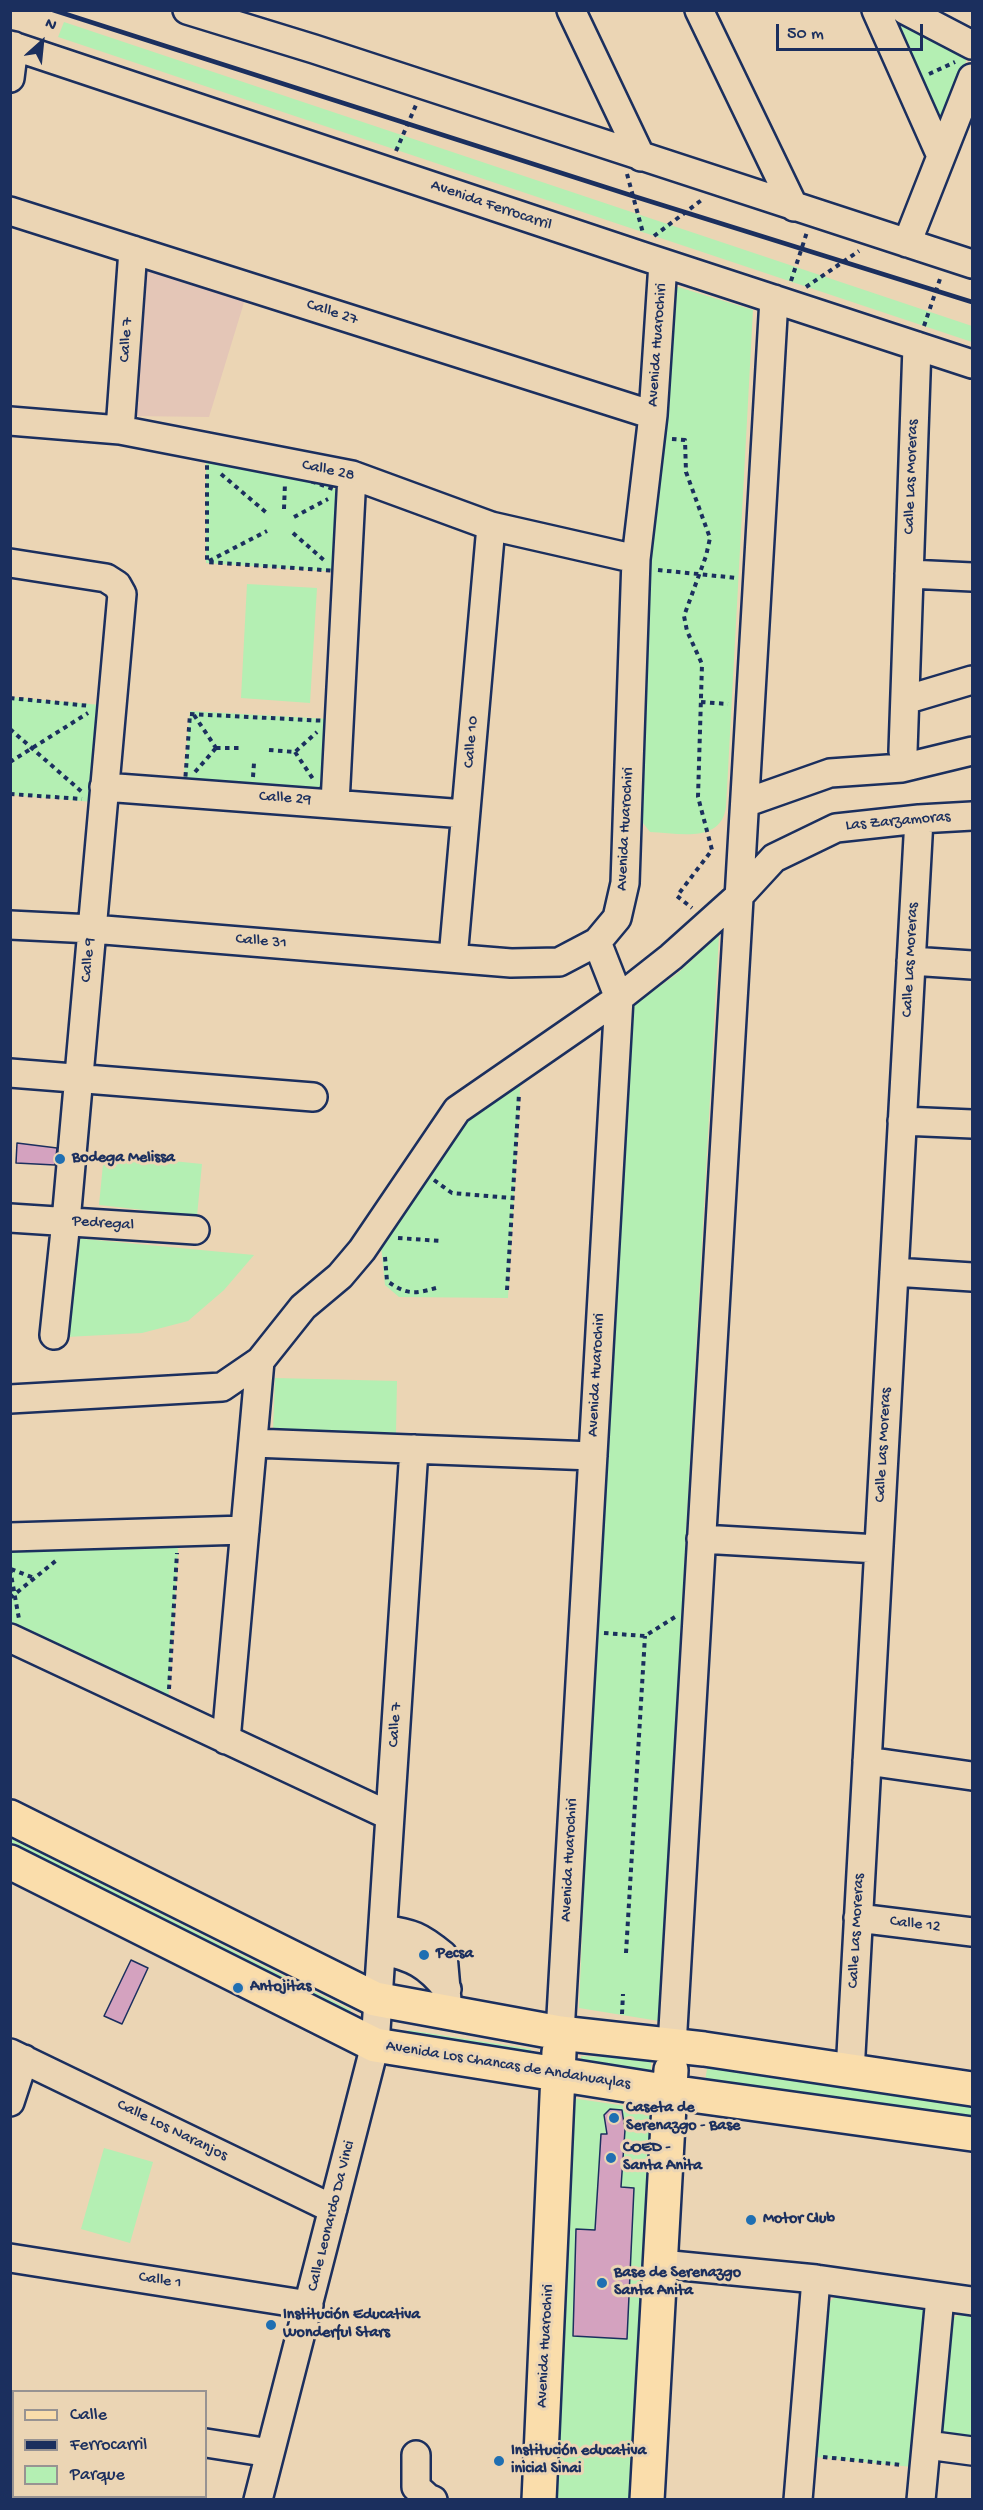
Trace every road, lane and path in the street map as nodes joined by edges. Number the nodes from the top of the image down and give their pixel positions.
1 (188, 10) edge
2 (571, 10) edge
3 (699, 10) edge
4 (876, 10) edge
5 (905, 10) edge
6 (12, 45) edge
7 (970, 60) edge
8 (924, 76) dead end
9 (10, 78) edge
10 (424, 85) junction
11 (630, 153) junction
12 (941, 156) junction
13 (388, 171) junction
14 (724, 184) junction
15 (804, 210) junction
16 (10, 212) edge
17 (894, 239) junction
18 (133, 250) junction
19 (650, 254) junction
20 (960, 260) edge
21 (779, 300) junction
22 (917, 346) junction
23 (972, 364) edge
24 (653, 415) junction
25 (10, 421) edge
26 (120, 430) junction
27 (668, 440) dead end
28 (207, 462) junction
29 (286, 472) junction
30 (346, 484) junction
31 (284, 509) dead end
32 (268, 514) dead end
33 (294, 517) dead end
34 (491, 526) junction
35 (267, 531) dead end
36 (293, 534) dead end
37 (207, 562) junction
38 (10, 563) edge
39 (636, 564) junction
40 (337, 571) junction
41 (700, 574) junction
42 (909, 574) junction
43 (972, 578) edge
44 (757, 580) junction
45 (972, 680) edge
46 (10, 698) edge
47 (905, 700) junction
48 (194, 715) junction
49 (328, 721) junction
50 (10, 729) edge
51 (32, 748) junction
52 (242, 748) dead end
53 (269, 750) dead end
54 (903, 751) dead end
55 (295, 752) junction
56 (972, 752) edge
57 (10, 762) edge
58 (104, 787) junction
59 (10, 794) edge
60 (328, 796) junction
61 (745, 803) junction
62 (465, 814) junction
63 (972, 816) edge
64 (919, 819) junction
65 (739, 896) junction
66 (694, 909) dead end
67 (10, 925) edge
68 (92, 929) junction
69 (597, 942) junction
70 (453, 958) junction
71 (911, 961) junction
72 (972, 965) edge
73 (619, 998) junction
74 (10, 1073) edge
75 (79, 1078) junction
76 (519, 1085) dead end
77 (312, 1097) dead end
78 (902, 1121) junction
79 (972, 1124) edge
80 (429, 1176) dead end
81 (512, 1198) junction
82 (10, 1218) edge
83 (66, 1221) junction
84 (396, 1229) dead end
85 (195, 1230) dead end
86 (441, 1241) dead end
87 (384, 1250) dead end
88 (894, 1272) junction
89 (972, 1277) edge
90 (436, 1288) dead end
91 (507, 1290) dead end
92 (54, 1335) dead end
93 (260, 1361) junction
94 (10, 1399) edge
95 (252, 1443) junction
96 (414, 1449) junction
97 (593, 1456) junction
98 (245, 1530) junction
99 (10, 1537) edge
100 (701, 1539) junction
101 (177, 1548) dead end
102 (878, 1549) junction
103 (66, 1553) dead end
104 (34, 1578) junction
105 (15, 1594) junction
106 (10, 1598) edge
107 (697, 1605) junction
108 (583, 1631) junction
109 (16, 1633) edge
110 (645, 1636) junction
111 (168, 1690) dead end
112 (226, 1740) junction
113 (867, 1761) junction
114 (972, 1776) edge
115 (390, 1816) junction
116 (10, 1817) edge
117 (10, 1862) edge
118 (858, 1918) junction
119 (972, 1932) edge
120 (382, 1939) junction
121 (626, 1953) dead end
122 (623, 1994) dead end
123 (378, 2000) junction
124 (447, 2001) junction
125 (621, 2024) dead end
126 (560, 2033) junction
127 (375, 2045) junction
128 (672, 2046) junction
129 (17, 2056) edge
130 (850, 2072) junction
131 (559, 2074) junction
132 (972, 2089) edge
133 (670, 2092) junction
134 (10, 2102) edge
135 (972, 2134) edge
136 (333, 2210) junction
137 (10, 2258) edge
138 (661, 2264) junction
139 (816, 2279) junction
140 (940, 2297) junction
141 (972, 2301) edge
142 (309, 2305) junction
143 (207, 2443) edge
144 (927, 2445) junction
145 (972, 2451) edge
146 (270, 2453) junction
147 (416, 2455) dead end
148 (818, 2457) dead end
149 (909, 2465) dead end
150 (258, 2499) edge
151 (433, 2499) edge
152 (539, 2499) edge
153 (647, 2499) edge
154 (798, 2499) edge
155 (921, 2499) edge

1 - 10 street
2 - 11 street
3 - 15 street
4 - 12 street
5 - 7 street
6 - 9 street
6 - 13 street, Avenida Ferrocarril
7 - 8 path
7 - 12 street
10 - 11 street
10 - 13 path
11 - 14 street
11 - 19 path
12 - 17 street
13 - 19 street, Avenida Ferrocarril
14 - 15 street
14 - 19 path
15 - 17 street
15 - 21 path
16 - 18 street, Calle 27
17 - 20 street
17 - 21 path
18 - 24 street, Calle 27
18 - 26 street, Calle 7
19 - 21 street, Avenida Ferrocarril
19 - 24 street, Avenida Huarochiri
20 - 22 path
21 - 22 street, Avenida Ferrocarril
21 - 44 street
22 - 23 street, Avenida Ferrocarril
22 - 42 street, Calle Las Moreras
24 - 39 street, Avenida Huarochiri
25 - 26 street, Calle 28
26 - 30 street, Calle 28
27 - 41 path
28 - 29 path
28 - 32 path
28 - 37 path
29 - 30 path
29 - 31 path
30 - 33 path
30 - 34 street, Calle 28
30 - 40 path
30 - 60 street
34 - 39 street, Calle 28
34 - 62 street, Calle 10
35 - 37 path
36 - 40 path
37 - 40 path
38 - 58 street, Calle 9
39 - 41 path
39 - 69 street, Avenida Huarochiri
41 - 44 path
41 - 66 path
42 - 43 street
42 - 47 street, Calle Las Moreras
44 - 61 street
45 - 47 street
46 - 51 path
47 - 54 street, Calle Las Moreras
48 - 49 path
48 - 52 path
48 - 60 path
49 - 55 path
49 - 60 path
50 - 51 path
51 - 57 path
51 - 59 path
53 - 55 path
55 - 60 path
56 - 61 street
58 - 60 street, Calle 29
58 - 68 street, Calle 9
60 - 62 street, Calle 29
61 - 65 street
62 - 70 street, Calle 10
63 - 64 street, Las Zarzamoras
64 - 65 street, Las Zarzamoras
64 - 71 street, Calle Las Moreras
65 - 73 street, Las Zarzamoras
65 - 100 street
67 - 68 street, Calle 31
68 - 70 street, Calle 31
68 - 75 street, Calle 9
69 - 70 street, Calle 31
69 - 73 street, Avenida Huarochiri
71 - 72 street
71 - 78 street, Calle Las Moreras
73 - 93 street, Las Zarzamoras
73 - 97 street, Avenida Huarochiri
74 - 75 street
75 - 77 street
75 - 83 street, Calle 9
76 - 81 path
78 - 79 street
78 - 88 street, Calle Las Moreras
80 - 81 path
81 - 91 path
82 - 83 street, Pedregal
83 - 85 street, Pedregal
83 - 92 street, Calle 9
84 - 86 path
87 - 90 path
88 - 89 street
88 - 102 street, Calle Las Moreras
93 - 94 street, Las Zarzamoras
93 - 95 street
95 - 96 street
95 - 98 street
96 - 97 street
96 - 115 street, Calle 7
97 - 108 street, Avenida Huarochiri
98 - 99 street
98 - 112 street
100 - 102 street
100 - 107 street
101 - 111 path
102 - 113 street, Calle Las Moreras
103 - 104 path
104 - 105 path
104 - 105 path
105 - 106 path
105 - 109 path
107 - 110 path
107 - 128 street
108 - 110 path
108 - 126 street, Avenida Huarochiri
109 - 112 street
110 - 121 path
112 - 115 street
113 - 114 street
113 - 118 street, Calle Las Moreras
115 - 120 street, Calle 7
116 - 123 main road
117 - 127 main road, Avenida Los Chancas de Andahuaylas
118 - 119 street, Calle 12
118 - 130 street, Calle Las Moreras
120 - 123 street, Calle 7
120 - 124 street
122 - 125 path
123 - 124 main road
123 - 127 street, Calle Leonardo Da Vinci
124 - 126 main road
126 - 128 main road
126 - 131 main road, Avenida Huarochiri
127 - 131 main road, Avenida Los Chancas de Andahuaylas
127 - 136 street, Calle Leonardo Da Vinci
128 - 130 main road
128 - 133 main road
129 - 134 street
129 - 136 street, Calle Los Naranjos
130 - 132 main road
131 - 133 main road, Avenida Los Chancas de Andahuaylas
131 - 152 main road, Avenida Huarochiri
133 - 135 main road, Avenida Los Chancas de Andahuaylas
133 - 138 main road
136 - 142 street, Calle Leonardo Da Vinci
137 - 142 street, Calle 1
138 - 139 street
138 - 153 main road
139 - 140 street
139 - 154 street
140 - 141 street
140 - 144 street
142 - 146 street, Calle Leonardo Da Vinci
143 - 146 street
144 - 145 street
144 - 155 street
146 - 150 street, Calle Leonardo Da Vinci
147 - 151 street
148 - 149 path

